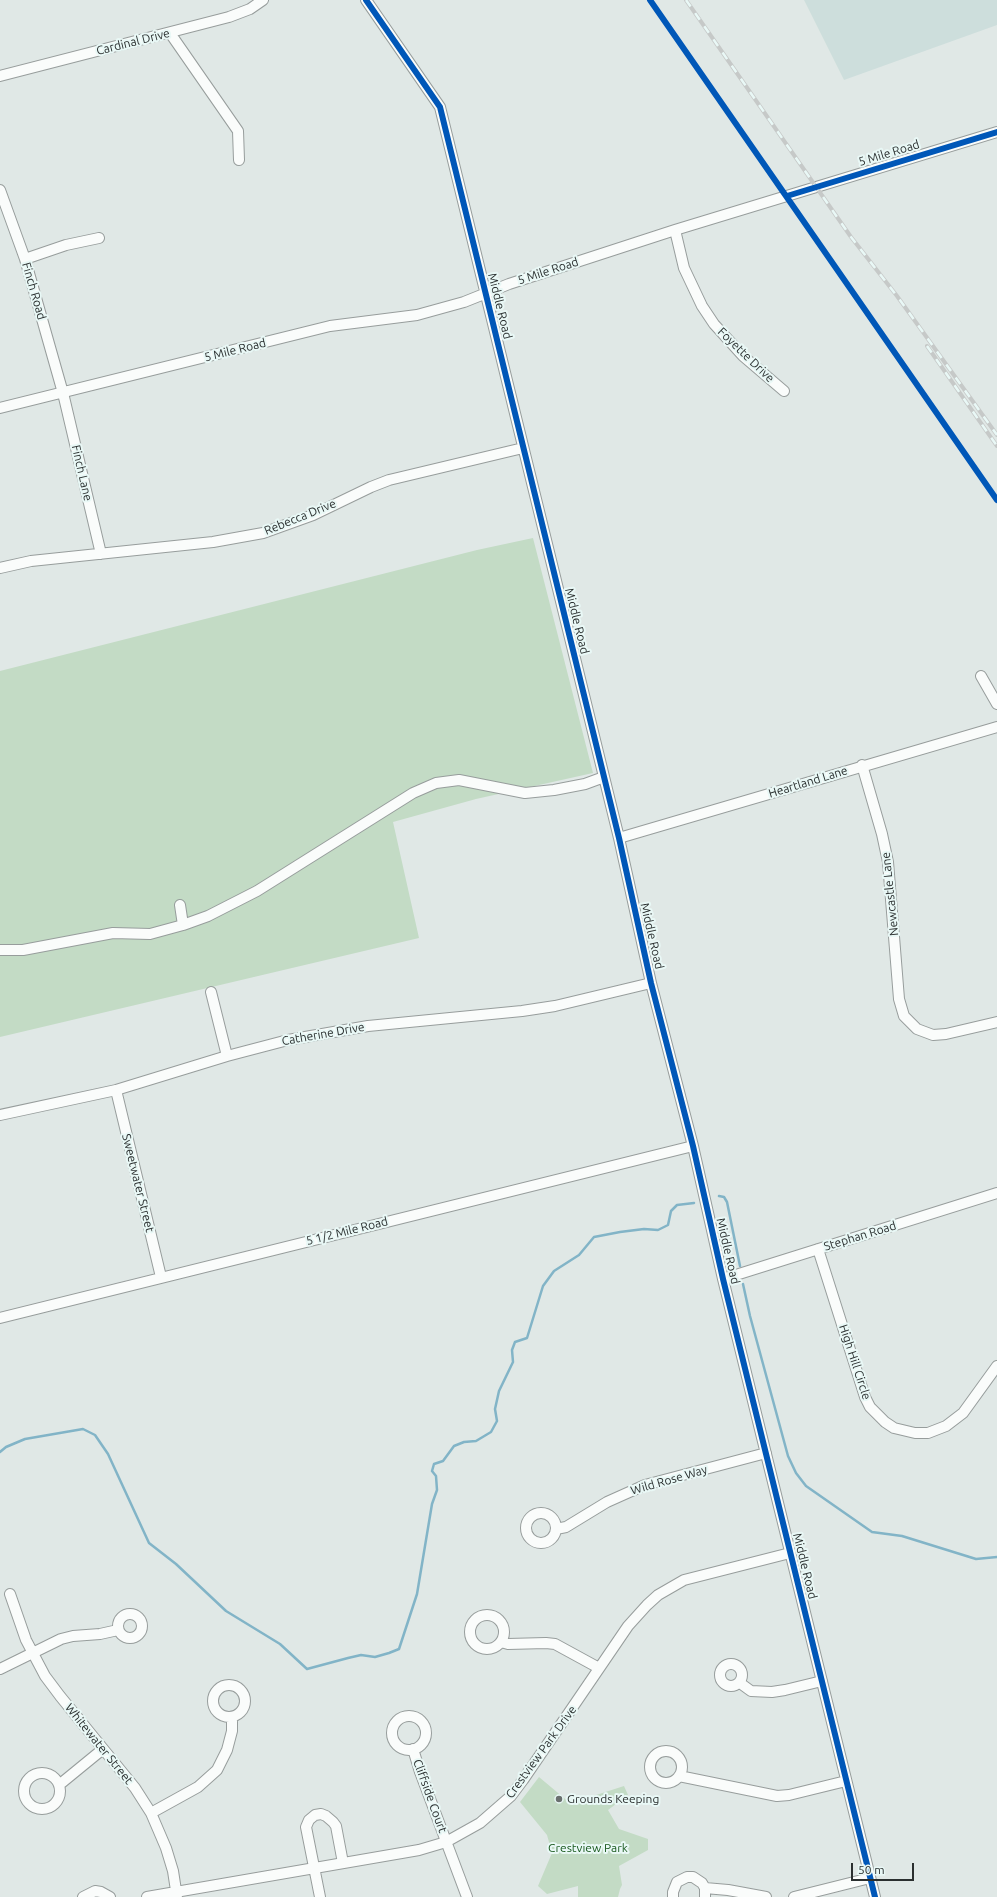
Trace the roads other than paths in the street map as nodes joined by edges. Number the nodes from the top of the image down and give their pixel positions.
1 (263, 0) edge
2 (366, 0) edge
3 (170, 33) junction
4 (0, 76) edge
5 (997, 132) edge
6 (239, 160) dead end
7 (0, 190) edge
8 (675, 230) junction
9 (99, 238) dead end
10 (25, 259) junction
11 (486, 292) junction
12 (784, 391) dead end
13 (63, 393) junction
14 (0, 408) edge
15 (523, 448) junction
16 (101, 554) junction
17 (0, 568) edge
18 (982, 676) dead end
19 (997, 704) edge
20 (997, 727) edge
21 (862, 766) junction
22 (604, 777) junction
23 (619, 838) junction
24 (180, 905) dead end
25 (183, 925) junction
26 (0, 950) edge
27 (652, 983) junction
28 (211, 992) dead end
29 (997, 1022) edge
30 (227, 1056) junction
31 (116, 1090) junction
32 (0, 1115) edge
33 (693, 1146) junction
34 (997, 1193) edge
35 (818, 1249) junction
36 (161, 1277) junction
37 (723, 1279) junction
38 (0, 1318) edge
39 (997, 1366) edge
40 (766, 1454) junction
41 (556, 1528) dead end
42 (790, 1553) junction
43 (10, 1594) dead end
44 (118, 1630) dead end
45 (501, 1642) dead end
46 (32, 1653) junction
47 (600, 1668) junction
48 (0, 1669) edge
49 (822, 1681) junction
50 (740, 1683) dead end
51 (232, 1717) dead end
52 (103, 1749) junction
53 (413, 1749) dead end
54 (679, 1776) dead end
55 (846, 1780) junction
56 (59, 1785) dead end
57 (151, 1813) junction
58 (446, 1842) junction
59 (343, 1863) junction
60 (316, 1868) junction
61 (870, 1878) junction
62 (705, 1893) edge
63 (177, 1894) edge
64 (83, 1897) edge
65 (110, 1897) edge
66 (147, 1897) edge
67 (320, 1897) edge
68 (467, 1897) edge
69 (673, 1897) edge
70 (766, 1897) edge
71 (794, 1897) edge
72 (875, 1897) edge

1 - 3 street, Cardinal Drive
2 - 11 street, Middle Road
3 - 4 street, Cardinal Drive
3 - 6 street
5 - 8 street, 5 Mile Road
7 - 10 street, Finch Road
8 - 11 street, 5 Mile Road
8 - 12 street, Foyette Drive
9 - 10 street
10 - 13 street, Finch Road
11 - 13 street, 5 Mile Road
11 - 15 street, Middle Road
13 - 14 street, 5 Mile Road
13 - 16 street, Finch Lane
15 - 16 street, Rebecca Drive
15 - 22 street, Middle Road
16 - 17 street, Rebecca Drive
18 - 19 street
20 - 21 street, Heartland Lane
21 - 23 street, Heartland Lane
21 - 29 street, Newcastle Lane
22 - 23 street, Middle Road
22 - 25 street
23 - 27 street, Middle Road
24 - 25 street
25 - 26 street
27 - 30 street, Catherine Drive
27 - 33 street, Middle Road
28 - 30 street
30 - 31 street, Catherine Drive
31 - 32 street, Catherine Drive
31 - 36 street, Sweetwater Street
33 - 36 street, 5 1/2 Mile Road
33 - 37 street, Middle Road
34 - 35 street, Stephan Road
35 - 37 street, Stephan Road
35 - 39 street, High Hill Circle
36 - 38 street, 5 1/2 Mile Road
37 - 40 street, Middle Road
40 - 41 street, Wild Rose Way
40 - 42 street, Middle Road
42 - 47 street, Crestview Park Drive
42 - 49 street, Middle Road
43 - 46 street, Whitewater Street
44 - 46 street
45 - 47 street
46 - 48 street
46 - 52 street, Whitewater Street
47 - 58 street, Crestview Park Drive
49 - 50 street
49 - 55 street, Middle Road
51 - 57 street
52 - 56 street
52 - 57 street, Whitewater Street
53 - 58 street, Cliffside Court
54 - 55 street
55 - 61 street, Middle Road
57 - 63 street, Whitewater Street
58 - 59 street, Crestview Park Drive
58 - 68 street, Cliffside Court
59 - 60 street, Crestview Park Drive
59 - 60 street
60 - 63 street, Crestview Park Drive
60 - 67 street
61 - 71 street
61 - 72 street, Middle Road
62 - 69 street
62 - 70 street
63 - 66 street, Crestview Park Drive
64 - 65 street

